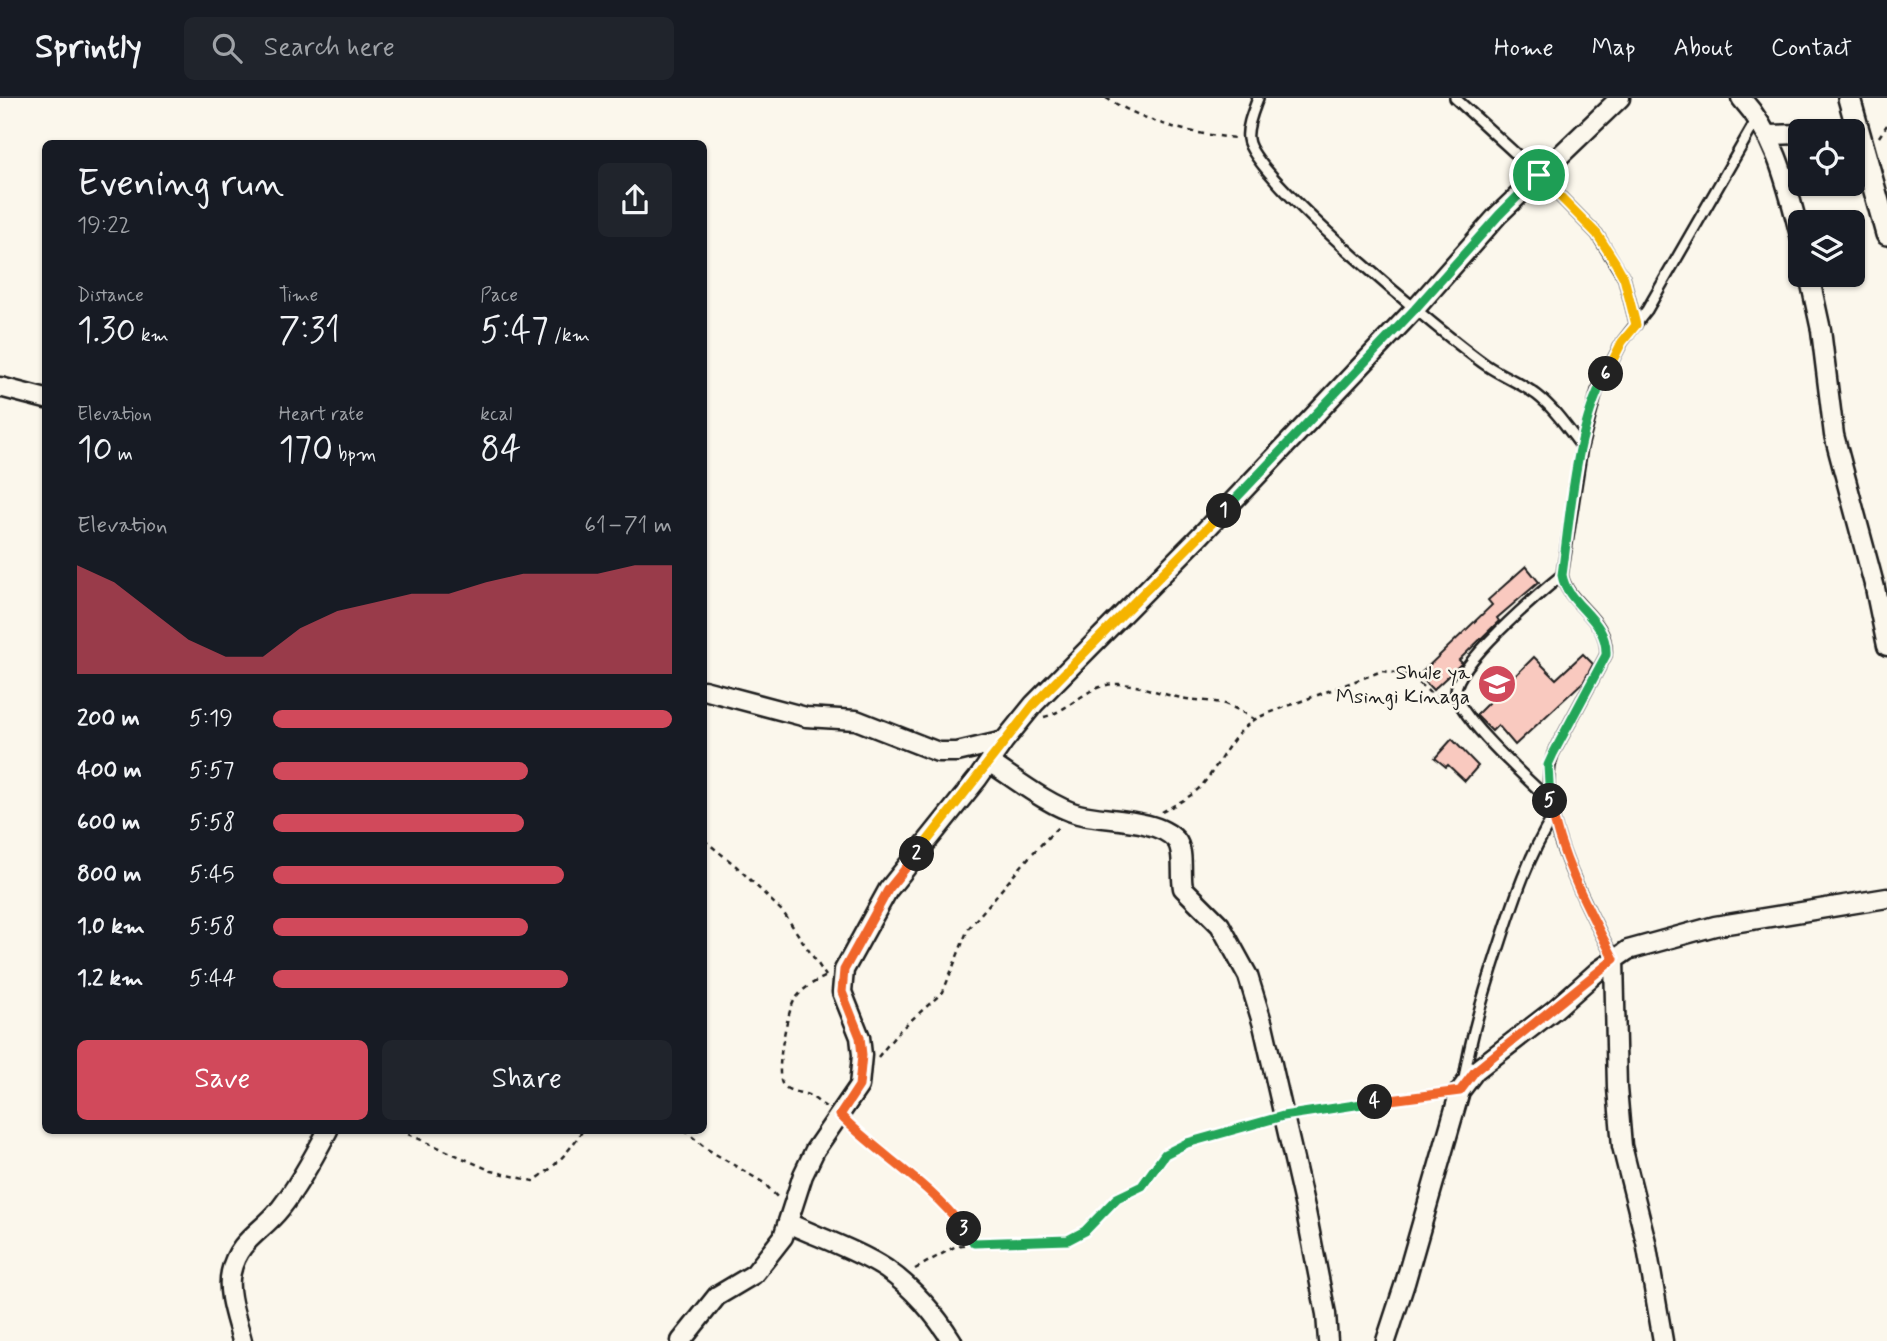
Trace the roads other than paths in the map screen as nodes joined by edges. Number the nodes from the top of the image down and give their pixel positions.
1 (1258, 98) edge
2 (1455, 98) edge
3 (1620, 98) edge
4 (1741, 98) edge
5 (1849, 98) edge
6 (1758, 117) junction
7 (1853, 119) edge
8 (1788, 134) edge
9 (1768, 135) junction
10 (1865, 162) edge
11 (1539, 175) junction
12 (1793, 210) edge
13 (1887, 234) edge
14 (1812, 287) edge
15 (1415, 309) junction
16 (1636, 325) junction
17 (0, 387) edge
18 (42, 397) edge
19 (1582, 447) junction
20 (1562, 575) junction
21 (1881, 587) edge
22 (1887, 646) edge
23 (707, 691) edge
24 (1004, 741) junction
25 (989, 762) junction
26 (1550, 801) junction
27 (1553, 817) junction
28 (1887, 898) edge
29 (1614, 959) junction
30 (1461, 1088) junction
31 (326, 1134) edge
32 (789, 1218) junction
33 (242, 1341) edge
34 (681, 1341) edge
35 (952, 1341) edge
36 (1328, 1341) edge
37 (1386, 1341) edge
38 (1662, 1341) edge

1 - 15 lane
2 - 11 lane
3 - 11 street
4 - 6 street
5 - 7 street
6 - 9 street
6 - 16 lane
8 - 9 street
9 - 12 street
10 - 13 street
11 - 15 street
11 - 16 lane
14 - 21 street
15 - 19 lane
15 - 24 street
16 - 19 lane
17 - 18 street
19 - 20 lane
20 - 26 lane
20 - 26 lane
21 - 22 street
23 - 24 street
24 - 25 street
25 - 32 street
25 - 36 street
26 - 27 lane
27 - 29 lane
27 - 30 lane
28 - 29 street
29 - 30 street
29 - 38 street
30 - 37 street
31 - 33 street
32 - 34 street
32 - 35 street

